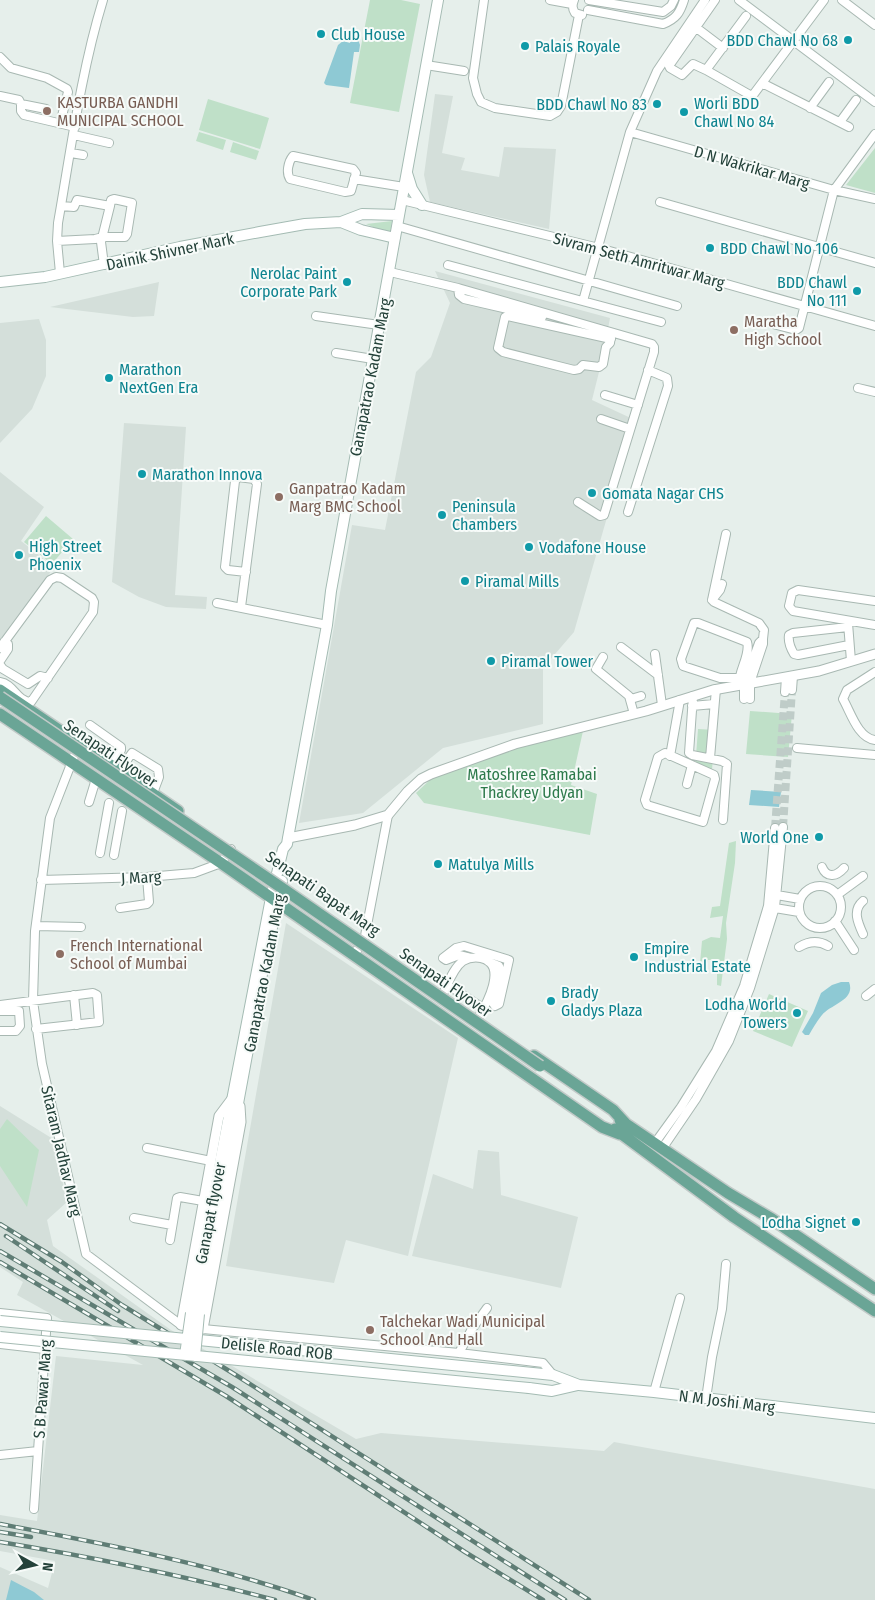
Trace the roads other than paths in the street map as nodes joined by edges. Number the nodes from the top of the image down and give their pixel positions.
1 (103, 0) edge
2 (438, 0) edge
3 (484, 0) edge
4 (550, 0) edge
5 (588, 0) edge
6 (674, 0) edge
7 (684, 0) edge
8 (705, 0) edge
9 (715, 0) edge
10 (739, 0) edge
11 (824, 0) edge
12 (842, 0) edge
13 (573, 2) edge
14 (588, 10) junction
15 (579, 15) junction
16 (746, 16) dead end
17 (875, 25) edge
18 (695, 27) junction
19 (793, 42) junction
20 (723, 48) junction
21 (0, 57) edge
22 (426, 65) junction
23 (706, 70) junction
24 (464, 71) dead end
25 (829, 82) dead end
26 (762, 83) junction
27 (72, 95) dead end
28 (0, 96) edge
29 (81, 97) junction
30 (856, 100) dead end
31 (875, 102) edge
32 (21, 104) junction
33 (810, 108) junction
34 (46, 109) dead end
35 (77, 118) junction
36 (840, 122) junction
37 (849, 127) dead end
38 (74, 131) junction
39 (630, 132) junction
40 (875, 134) edge
41 (109, 143) dead end
42 (71, 152) junction
43 (83, 155) dead end
44 (406, 172) junction
45 (354, 179) junction
46 (404, 187) junction
47 (834, 190) junction
48 (875, 199) edge
49 (402, 200) junction
50 (660, 202) dead end
51 (422, 205) junction
52 (61, 206) junction
53 (110, 206) junction
54 (399, 215) junction
55 (341, 222) junction
56 (397, 226) junction
57 (103, 236) junction
58 (395, 238) junction
59 (57, 241) junction
60 (820, 247) junction
61 (599, 248) junction
62 (875, 262) edge
63 (104, 265) junction
64 (448, 265) dead end
65 (390, 272) junction
66 (60, 274) junction
67 (589, 281) junction
68 (0, 282) edge
69 (458, 288) junction
70 (583, 301) junction
71 (678, 306) dead end
72 (805, 306) junction
73 (316, 316) dead end
74 (661, 322) dead end
75 (765, 322) dead end
76 (379, 325) junction
77 (875, 326) edge
78 (611, 339) junction
79 (336, 353) dead end
80 (373, 359) junction
81 (648, 370) junction
82 (858, 388) dead end
83 (875, 392) edge
84 (605, 395) dead end
85 (638, 404) junction
86 (601, 419) dead end
87 (630, 429) junction
88 (578, 502) dead end
89 (628, 512) dead end
90 (726, 534) dead end
91 (246, 572) junction
92 (722, 584) dead end
93 (712, 600) junction
94 (875, 601) edge
95 (218, 604) dead end
96 (241, 607) junction
97 (848, 624) junction
98 (326, 625) junction
99 (875, 625) edge
100 (2, 645) edge
101 (849, 645) junction
102 (621, 647) dead end
103 (655, 654) dead end
104 (875, 654) edge
105 (603, 658) dead end
106 (0, 661) edge
107 (851, 661) junction
108 (0, 665) edge
109 (875, 672) edge
110 (658, 675) junction
111 (789, 676) junction
112 (48, 678) junction
113 (720, 678) junction
114 (743, 682) junction
115 (3, 689) edge
116 (718, 689) junction
117 (788, 691) tunnel mouth
118 (641, 696) dead end
119 (630, 699) junction
120 (747, 699) dead end
121 (680, 700) junction
122 (693, 701) junction
123 (714, 704) junction
124 (662, 705) junction
125 (0, 706) edge
126 (0, 714) edge
127 (634, 714) junction
128 (90, 725) dead end
129 (875, 740) edge
130 (80, 743) junction
131 (797, 748) dead end
132 (875, 755) edge
133 (670, 756) junction
134 (710, 758) junction
135 (71, 761) junction
136 (692, 766) junction
137 (118, 767) junction
138 (96, 779) junction
139 (687, 784) dead end
140 (153, 793) junction
141 (90, 802) dead end
142 (109, 803) dead end
143 (122, 812) dead end
144 (388, 815) junction
145 (723, 820) dead end
146 (779, 828) tunnel mouth
147 (288, 841) junction
148 (231, 849) junction
149 (100, 853) dead end
150 (114, 855) dead end
151 (221, 863) junction
152 (822, 867) dead end
153 (844, 868) dead end
154 (831, 875) junction
155 (863, 876) dead end
156 (147, 877) junction
157 (41, 880) junction
158 (279, 882) junction
159 (827, 887) junction
160 (773, 895) junction
161 (837, 895) junction
162 (800, 899) junction
163 (274, 901) junction
164 (863, 901) dead end
165 (771, 907) junction
166 (120, 908) dead end
167 (799, 912) junction
168 (840, 912) junction
169 (857, 916) junction
170 (835, 921) junction
171 (81, 927) dead end
172 (818, 928) junction
173 (35, 929) junction
174 (863, 934) dead end
175 (364, 940) junction
176 (816, 941) junction
177 (828, 946) dead end
178 (799, 947) dead end
179 (854, 950) dead end
180 (354, 954) junction
181 (471, 958) junction
182 (489, 962) junction
183 (875, 988) edge
184 (445, 989) junction
185 (74, 995) junction
186 (866, 996) dead end
187 (33, 1000) junction
188 (2, 1008) edge
189 (481, 1013) junction
190 (77, 1025) junction
191 (36, 1028) junction
192 (0, 1031) edge
193 (719, 1052) junction
194 (538, 1069) junction
195 (236, 1097) junction
196 (669, 1124) junction
197 (623, 1128) junction
198 (676, 1130) junction
199 (658, 1146) junction
200 (147, 1148) dead end
201 (211, 1161) junction
202 (728, 1193) junction
203 (203, 1201) junction
204 (743, 1216) junction
205 (134, 1218) dead end
206 (172, 1225) junction
207 (170, 1240) dead end
208 (726, 1264) dead end
209 (875, 1289) edge
210 (875, 1295) edge
211 (680, 1298) dead end
212 (875, 1304) edge
213 (487, 1308) dead end
214 (875, 1311) edge
215 (0, 1313) edge
216 (0, 1321) edge
217 (181, 1325) junction
218 (202, 1329) junction
219 (0, 1337) edge
220 (192, 1340) junction
221 (0, 1344) edge
222 (44, 1349) junction
223 (459, 1353) junction
224 (190, 1355) junction
225 (553, 1375) junction
226 (579, 1385) junction
227 (552, 1391) junction
228 (654, 1392) junction
229 (706, 1399) junction
230 (875, 1418) edge
231 (38, 1451) junction
232 (0, 1455) edge
233 (34, 1509) dead end

1 - 29 street
2 - 22 main road, Ganapatrao Kadam Marg
3 - 15 street
4 - 13 street
5 - 6 street
5 - 14 street
7 - 14 street
8 - 39 street
9 - 18 street
10 - 19 street
11 - 19 street
12 - 17 street
13 - 15 street
14 - 15 street
16 - 20 street
18 - 20 street
18 - 23 street
19 - 26 street
19 - 31 street
20 - 23 street
21 - 35 street
22 - 24 street
22 - 44 main road, Ganapatrao Kadam Marg
23 - 26 street
25 - 33 street
26 - 33 street
27 - 29 street
28 - 32 street
29 - 35 street
30 - 36 street
32 - 34 street
32 - 38 street
33 - 36 street
35 - 38 street
36 - 37 street
38 - 41 street
38 - 42 street
39 - 47 street, D N Wakrikar Marg
39 - 61 street
40 - 47 street
42 - 43 street
42 - 52 street
44 - 46 main road, Ganapatrao Kadam Marg
44 - 51 main road
45 - 45 street
45 - 46 street
46 - 49 main road, Ganapatrao Kadam Marg
47 - 48 street, D N Wakrikar Marg
47 - 60 street
49 - 51 street, Sivram Seth Amritwar Marg
49 - 54 main road, Ganapatrao Kadam Marg
50 - 60 street
51 - 61 street, Sivram Seth Amritwar Marg
52 - 53 street
52 - 59 street
53 - 57 street
53 - 57 street
54 - 55 main road
54 - 56 main road, Ganapatrao Kadam Marg
55 - 58 main road
55 - 63 main road, Dainik Shivner Mark
56 - 58 main road, Ganapatrao Kadam Marg
56 - 67 street
57 - 59 street
57 - 63 street
58 - 65 main road, Ganapatrao Kadam Marg
59 - 66 street
60 - 62 street
60 - 72 street
61 - 67 street
61 - 72 street, Sivram Seth Amritwar Marg
63 - 66 main road, Dainik Shivner Mark
64 - 70 street
65 - 69 street
65 - 76 main road, Ganapatrao Kadam Marg
66 - 68 main road, Dainik Shivner Mark
67 - 70 street
67 - 71 street
69 - 78 street
69 - 81 street
70 - 74 street
72 - 75 street
72 - 77 street, Sivram Seth Amritwar Marg
73 - 76 street
76 - 80 main road, Ganapatrao Kadam Marg
78 - 78 street
79 - 80 street
80 - 98 main road, Ganapatrao Kadam Marg
81 - 85 street
81 - 89 street
82 - 83 street
84 - 85 street
85 - 87 street
86 - 87 street
87 - 88 street
90 - 93 street
91 - 91 street
91 - 96 street
92 - 93 street
93 - 114 street
94 - 97 street
95 - 96 street
96 - 98 street
97 - 99 street
97 - 101 street
97 - 101 street
98 - 147 main road, Ganapatrao Kadam Marg
100 - 106 street
100 - 112 street
101 - 107 street
102 - 110 street
103 - 110 street
104 - 107 street
105 - 119 street
107 - 111 street
108 - 112 street
109 - 129 street
110 - 124 street
111 - 114 street
111 - 117 street
112 - 115 street
113 - 114 street
113 - 114 street
113 - 116 street
114 - 116 street
114 - 120 street
115 - 125 street
115 - 130 main road, Senapati Bapat Marg
115 - 194 main road, Senapati Flyover, bridge
116 - 122 street
116 - 123 street
118 - 119 street
119 - 127 street
121 - 122 street
121 - 124 street
121 - 133 street
122 - 123 street
122 - 134 street
123 - 134 street
124 - 127 street
125 - 194 main road, Senapati Flyover
126 - 135 main road, Senapati Bapat Marg
127 - 144 street
128 - 137 street
130 - 135 street, Sitaram Jadhav Marg
130 - 137 main road, Senapati Bapat Marg
131 - 132 street
133 - 136 street
133 - 136 street
134 - 145 street
135 - 138 main road, Senapati Bapat Marg
135 - 157 street, Sitaram Jadhav Marg
136 - 139 street
137 - 140 main road, Senapati Bapat Marg
137 - 140 street
138 - 141 street
138 - 151 main road, Senapati Bapat Marg
140 - 148 main road, Senapati Bapat Marg
142 - 149 street
143 - 150 street
144 - 147 street
144 - 175 street
146 - 160 street
147 - 158 main road, Ganapatrao Kadam Marg
148 - 151 street
148 - 158 main road, Senapati Bapat Marg
151 - 156 street, J Marg
151 - 163 main road, Senapati Bapat Marg
152 - 154 street
153 - 154 street
154 - 159 street
155 - 161 street
156 - 157 street, J Marg
156 - 166 street
157 - 173 street, Sitaram Jadhav Marg
158 - 163 main road, Ganapatrao Kadam Marg
158 - 175 main road, Senapati Bapat Marg
159 - 161 street
159 - 162 street
160 - 162 street
160 - 165 street
161 - 168 street
162 - 167 street
163 - 180 main road, Senapati Bapat Marg
163 - 195 main road, Ganapatrao Kadam Marg
164 - 169 street
165 - 167 street
165 - 193 street
167 - 172 street
168 - 169 street
168 - 170 street
169 - 174 street
170 - 172 street
170 - 179 street
171 - 173 street
172 - 176 street
173 - 187 street, Sitaram Jadhav Marg
175 - 180 street
175 - 184 main road, Senapati Bapat Marg
176 - 177 street
176 - 178 street
180 - 197 main road, Senapati Bapat Marg
181 - 182 street
181 - 182 street
181 - 184 street
182 - 189 street
183 - 186 street
184 - 189 main road, Senapati Bapat Marg
185 - 187 street
185 - 190 street
185 - 190 street
187 - 188 street
187 - 191 street, Sitaram Jadhav Marg
188 - 192 street
189 - 197 main road, Senapati Bapat Marg
190 - 191 street
191 - 217 street, Sitaram Jadhav Marg
193 - 196 street
193 - 198 street
194 - 197 main road, Senapati Flyover
195 - 201 street
195 - 218 street
195 - 220 main road, Ganapat flyover, bridge
196 - 198 street
196 - 199 street
197 - 199 main road
197 - 204 main road
198 - 199 street
199 - 202 main road
200 - 201 street
201 - 203 street
202 - 204 main road
202 - 209 main road
203 - 206 street
203 - 217 street
204 - 210 main road
204 - 212 main road
204 - 214 main road
205 - 206 street
206 - 207 street
208 - 229 street
211 - 228 street
213 - 223 street
215 - 222 street, S B Pawar Marg
216 - 220 main road, Delisle Road ROB, bridge
217 - 218 street
218 - 223 street
219 - 224 main road, Delisle Road ROB, bridge
220 - 224 main road, Ganapat flyover, bridge
220 - 225 main road, Delisle Road ROB
221 - 222 street
222 - 231 street, S B Pawar Marg
223 - 225 street
224 - 227 main road, Delisle Road ROB, bridge
225 - 226 main road, Delisle Road ROB
225 - 227 main road
226 - 227 main road, Delisle Road ROB
226 - 228 main road, N M Joshi Marg
228 - 229 main road, N M Joshi Marg
229 - 230 main road, N M Joshi Marg
231 - 232 street, S B Pawar Marg
231 - 233 street

